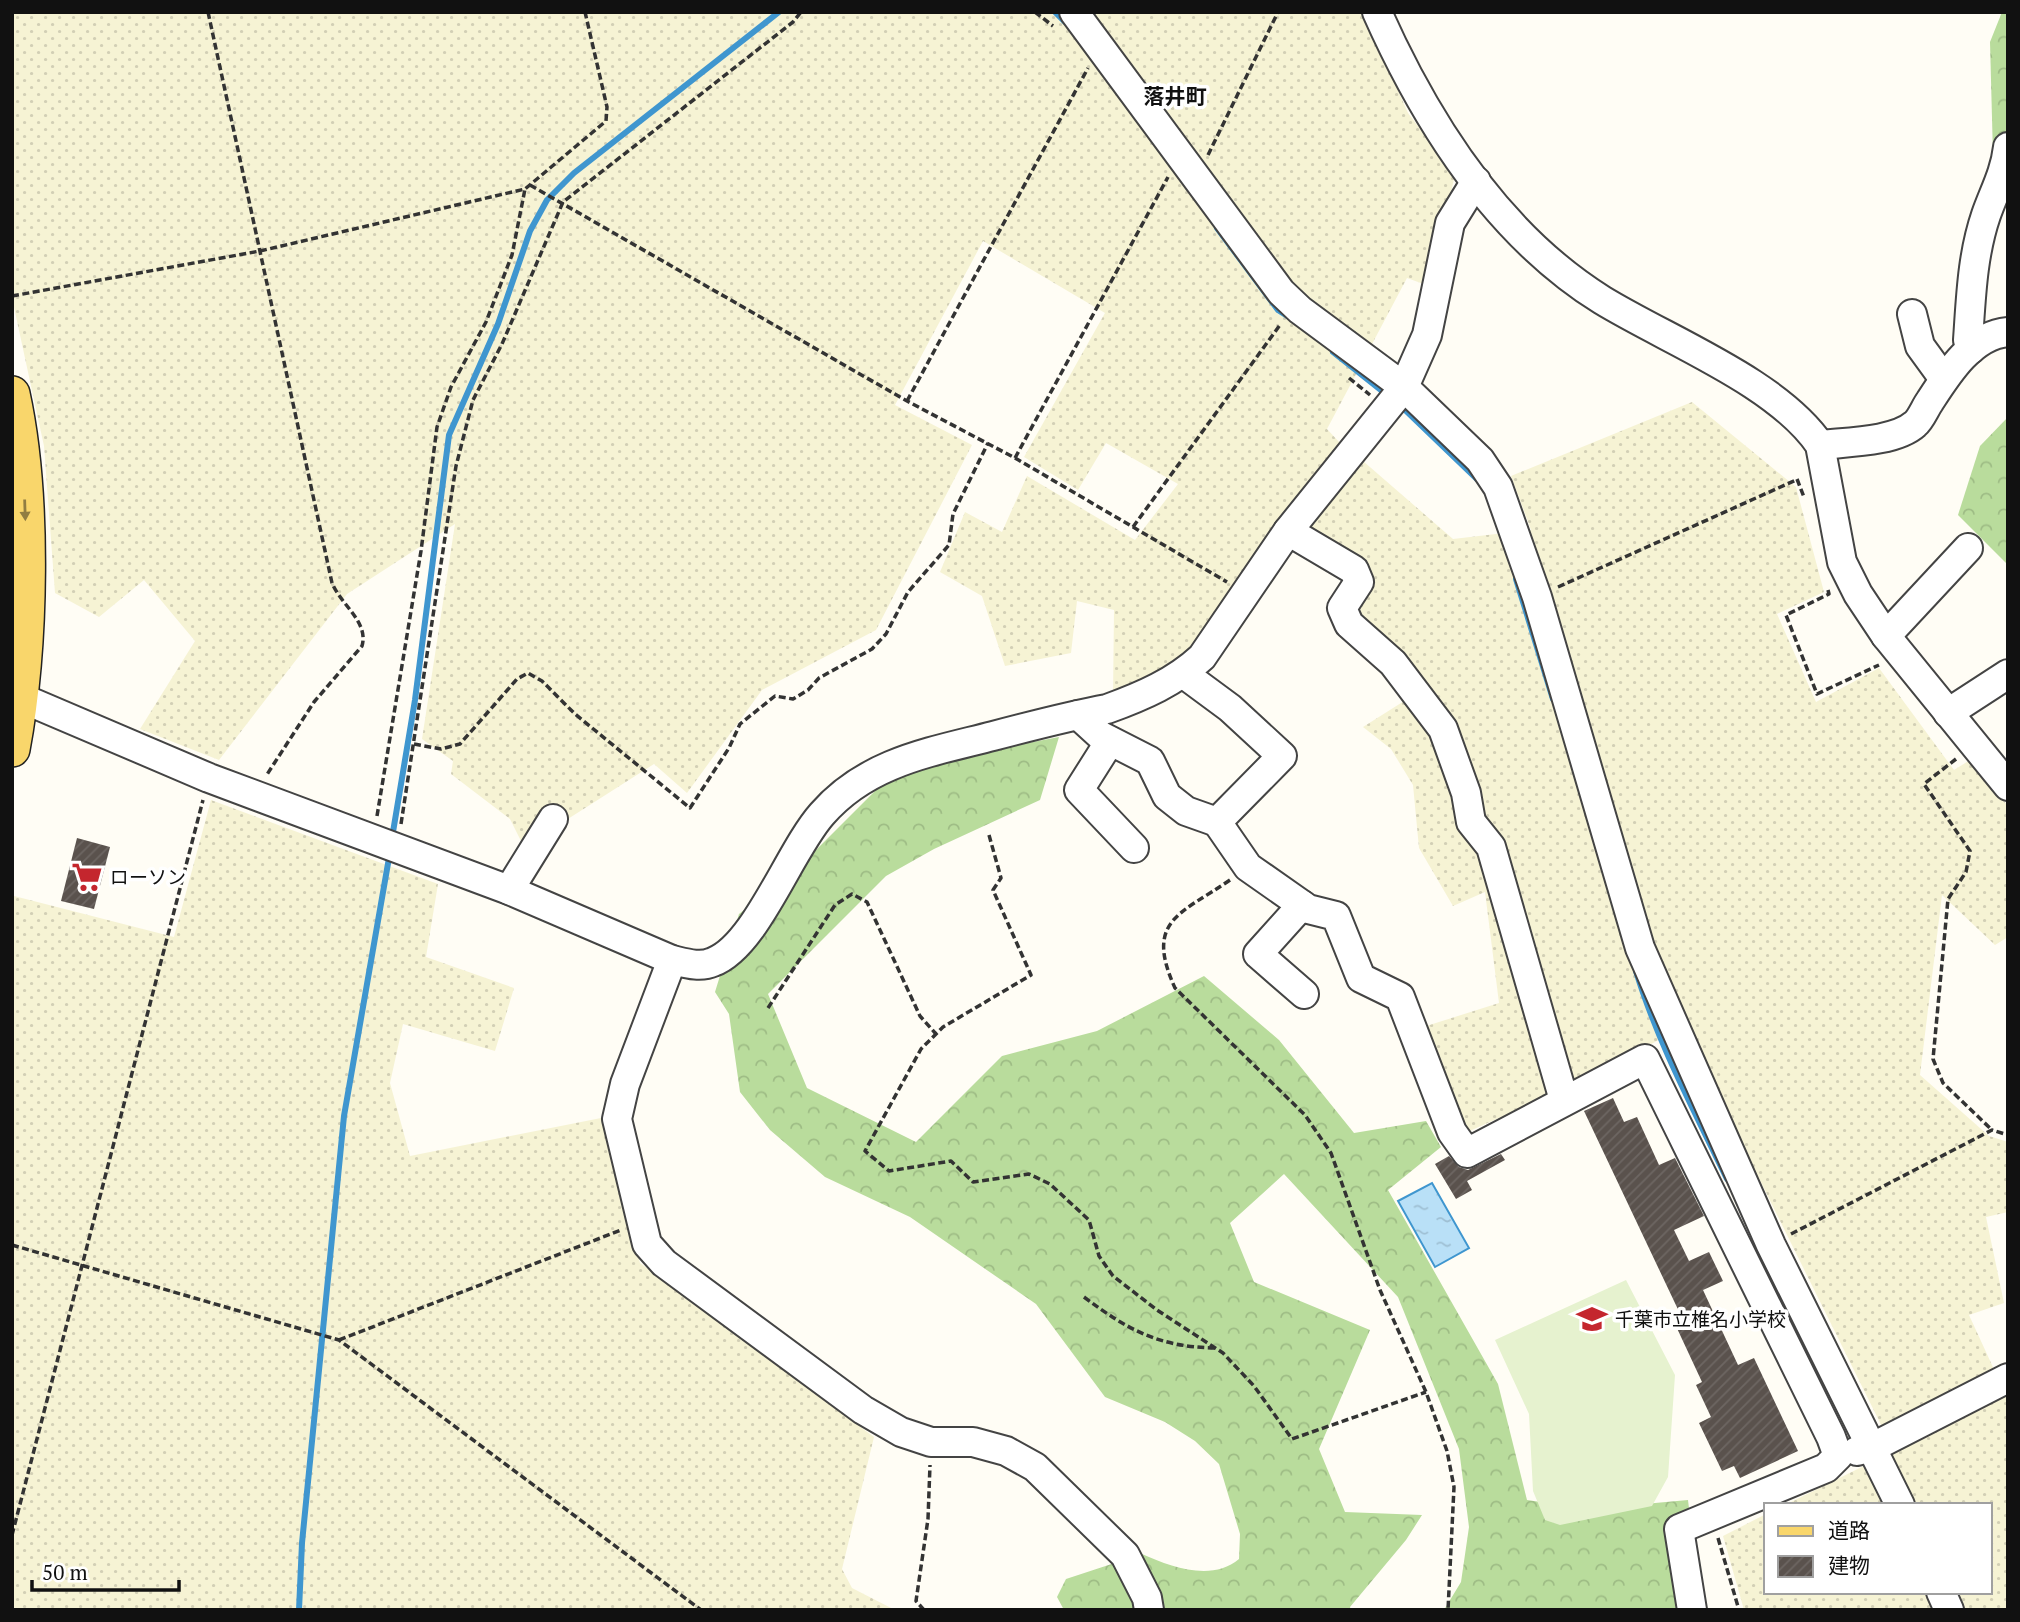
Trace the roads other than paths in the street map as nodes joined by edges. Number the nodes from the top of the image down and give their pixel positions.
1 (1074, 12) edge
2 (1377, 12) edge
3 (2008, 147) edge
4 (1476, 181) junction
5 (1912, 314) dead end
6 (2008, 332) edge
7 (1971, 349) junction
8 (1944, 379) junction
9 (12, 394) edge
10 (1395, 397) junction
11 (1820, 445) junction
12 (1288, 531) junction
13 (1968, 548) dead end
14 (1892, 643) junction
15 (1184, 674) junction
16 (2008, 674) edge
17 (16, 697) edge
18 (1948, 713) junction
19 (1078, 715) junction
20 (1110, 741) junction
21 (12, 749) edge
22 (2008, 786) edge
23 (553, 819) dead end
24 (1217, 822) junction
25 (1134, 848) dead end
26 (509, 890) junction
27 (1302, 905) junction
28 (672, 960) junction
29 (1304, 994) dead end
30 (1564, 1100) junction
31 (2008, 1378) edge
32 (1873, 1447) junction
33 (1838, 1456) junction
34 (1899, 1503) edge
35 (1942, 1594) edge
36 (1149, 1610) edge
37 (1692, 1610) edge
38 (1949, 1610) edge

1 - 10 street
2 - 4 street
3 - 7 street
4 - 10 street
4 - 11 street
5 - 8 street
6 - 7 street
7 - 8 street
8 - 11 street
9 -> 17 main road
10 - 12 street
10 - 32 street
11 - 14 street
12 - 15 street
12 - 30 street
13 - 14 street
14 - 18 street
15 - 19 street
15 - 24 street
16 - 18 street
17 - 21 main road
17 - 26 street
18 - 22 street
19 - 20 street
19 - 28 street
20 - 24 street
20 - 25 street
23 - 26 street
24 - 27 street
26 - 28 street
27 - 29 street
27 - 30 street
28 - 36 street
30 - 33 street
31 - 32 street
32 - 33 street
32 - 34 street
33 - 37 street
35 - 38 street

